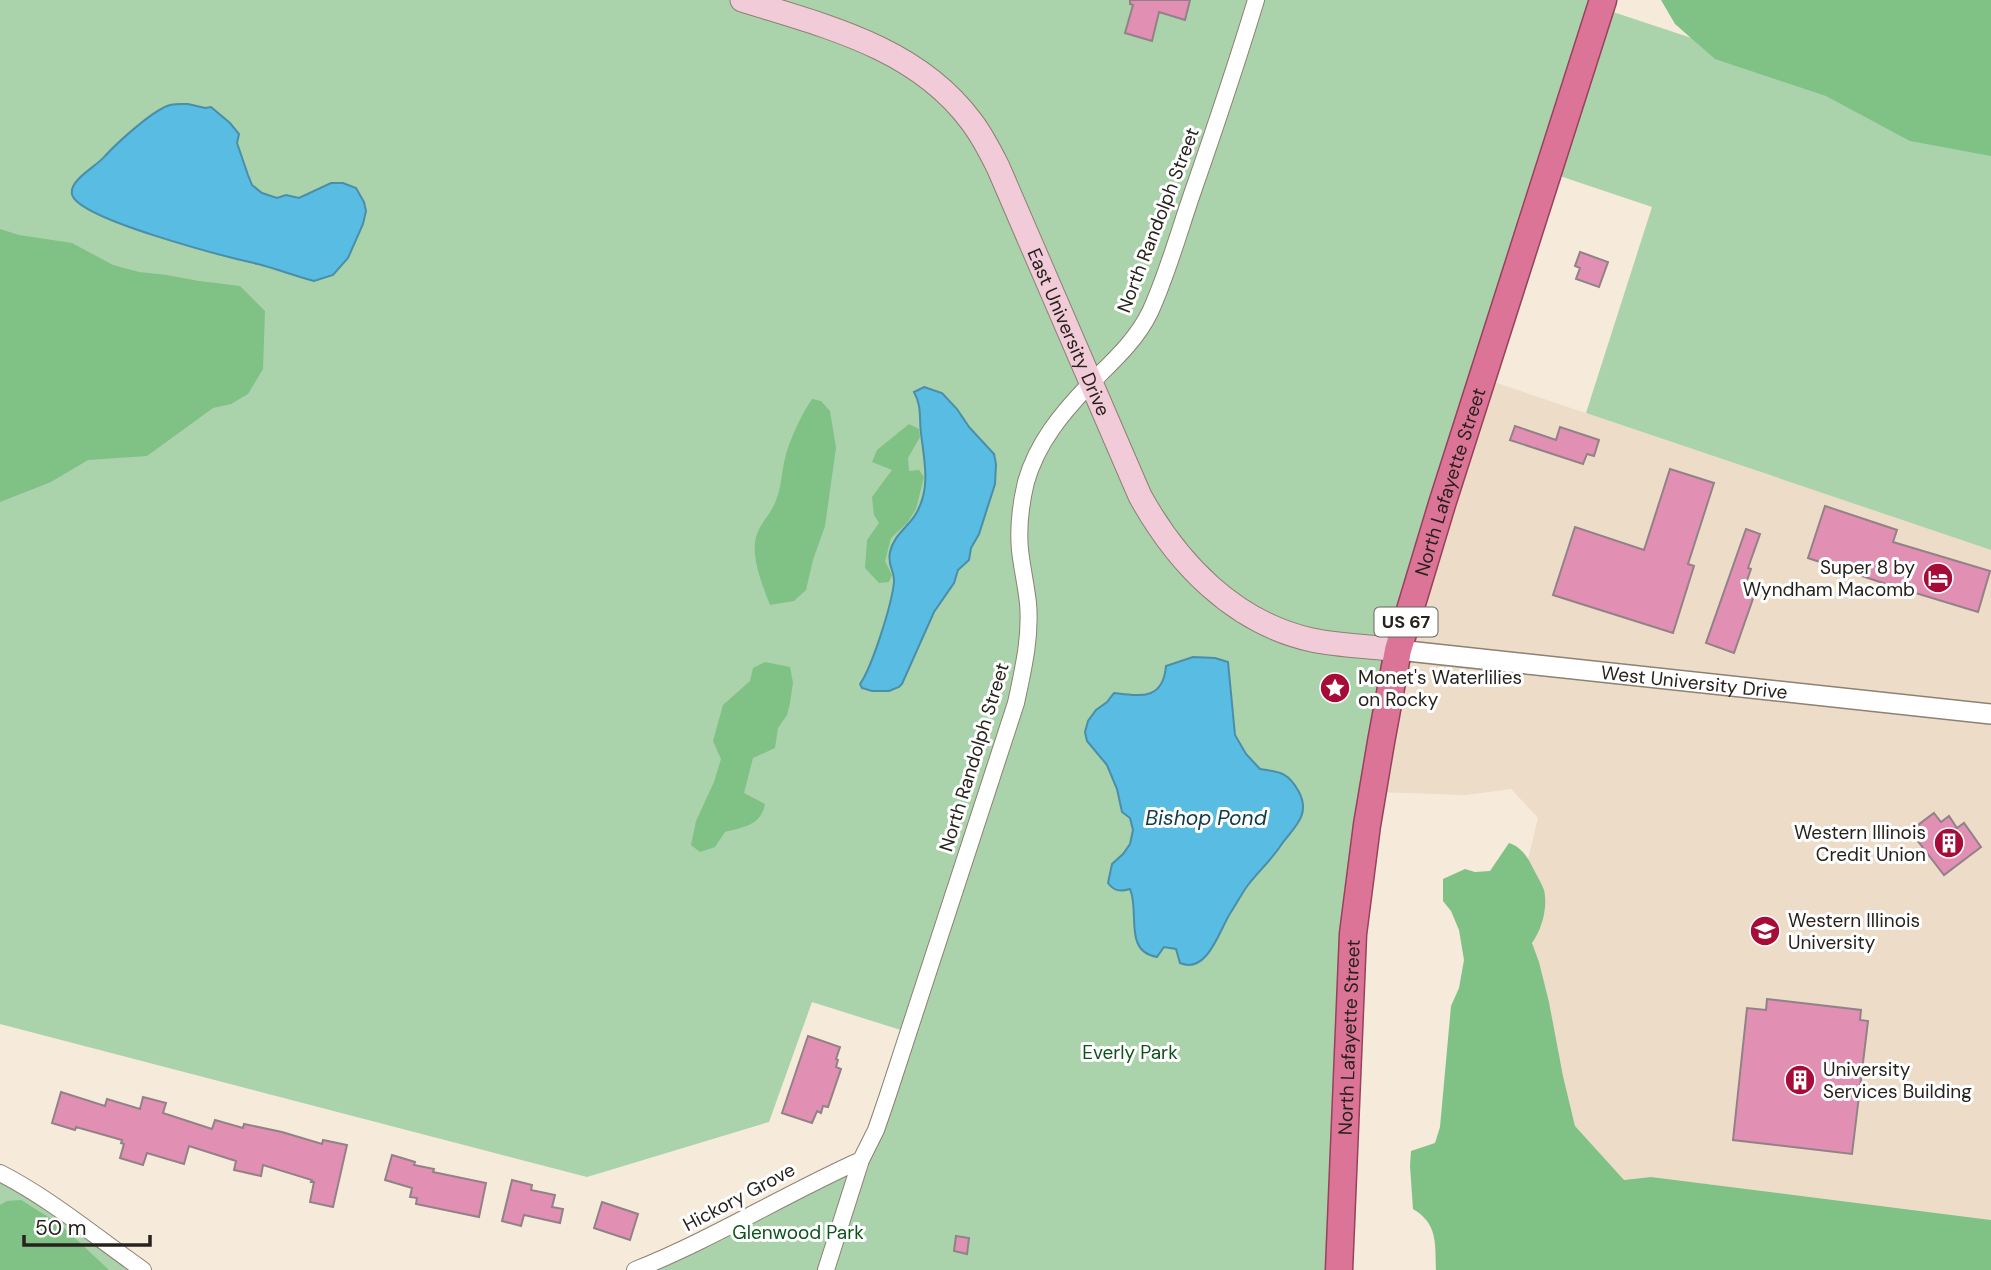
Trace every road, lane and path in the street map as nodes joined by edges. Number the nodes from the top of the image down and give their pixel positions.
1 (742, 0) edge
2 (1256, 0) edge
3 (1603, 0) edge
4 (1091, 384) junction
5 (1398, 650) junction
6 (1991, 714) edge
7 (861, 1160) junction
8 (0, 1173) edge
9 (143, 1270) edge
10 (635, 1270) edge
11 (826, 1270) edge
12 (1339, 1270) edge

1 - 4 main road, East University Drive
2 - 4 street, North Randolph Street
3 - 5 highway, North Lafayette Street / US 67
4 - 5 main road, East University Drive
4 - 7 street, North Randolph Street
5 - 6 street, West University Drive
5 - 12 highway, North Lafayette Street / US 67
7 - 10 street, Hickory Grove
7 - 11 street, North Randolph Street
8 - 9 street

